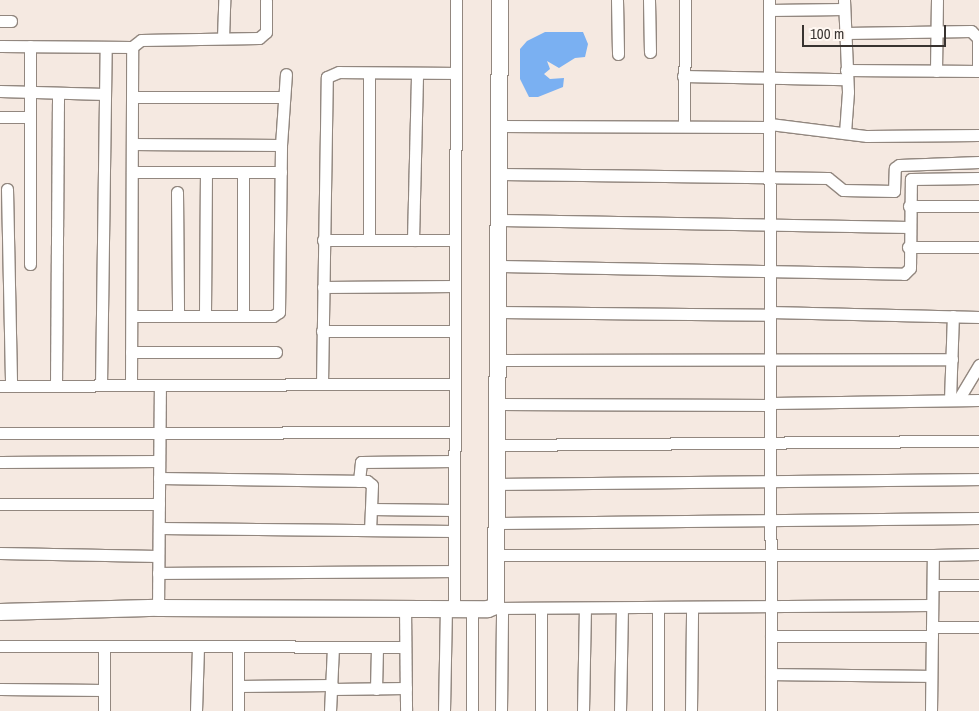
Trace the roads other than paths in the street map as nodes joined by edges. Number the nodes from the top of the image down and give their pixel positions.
1 (224, 0) edge
2 (266, 0) edge
3 (456, 0) edge
4 (500, 0) edge
5 (617, 0) edge
6 (649, 0) edge
7 (685, 0) edge
8 (937, 0) edge
9 (844, 4) edge
10 (769, 5) edge
11 (937, 32) junction
12 (845, 33) junction
13 (223, 38) junction
14 (0, 46) edge
15 (30, 46) junction
16 (106, 47) junction
17 (132, 47) junction
18 (650, 52) dead end
19 (618, 54) dead end
20 (936, 71) junction
21 (978, 71) edge
22 (369, 73) junction
23 (417, 73) junction
24 (455, 73) junction
25 (286, 74) dead end
26 (846, 75) junction
27 (683, 76) junction
28 (768, 77) junction
29 (0, 91) edge
30 (30, 91) junction
31 (58, 93) junction
32 (106, 94) junction
33 (133, 97) junction
34 (283, 97) junction
35 (0, 117) edge
36 (30, 117) junction
37 (500, 126) junction
38 (684, 126) junction
39 (770, 126) junction
40 (845, 132) junction
41 (979, 135) edge
42 (132, 144) junction
43 (281, 145) junction
44 (979, 162) edge
45 (132, 172) junction
46 (206, 172) junction
47 (243, 172) junction
48 (281, 172) junction
49 (500, 174) junction
50 (770, 176) junction
51 (979, 178) edge
52 (7, 190) dead end
53 (894, 191) junction
54 (909, 191) junction
55 (177, 192) dead end
56 (909, 206) junction
57 (979, 206) edge
58 (501, 220) junction
59 (770, 224) junction
60 (908, 227) junction
61 (323, 240) junction
62 (369, 240) junction
63 (413, 240) junction
64 (455, 240) junction
65 (908, 247) junction
66 (979, 247) edge
67 (30, 264) dead end
68 (500, 266) junction
69 (770, 273) junction
70 (455, 286) junction
71 (323, 287) junction
72 (500, 312) junction
73 (770, 313) junction
74 (178, 314) junction
75 (205, 314) junction
76 (243, 315) junction
77 (132, 316) junction
78 (953, 316) junction
79 (979, 317) edge
80 (322, 331) junction
81 (455, 331) junction
82 (131, 352) junction
83 (276, 352) dead end
84 (770, 359) junction
85 (952, 359) junction
86 (500, 360) junction
87 (979, 365) edge
88 (322, 384) junction
89 (454, 384) junction
90 (56, 385) junction
91 (101, 385) junction
92 (131, 385) junction
93 (160, 385) junction
94 (6, 386) edge
95 (954, 400) junction
96 (979, 400) edge
97 (500, 404) junction
98 (771, 404) junction
99 (454, 432) junction
100 (0, 433) edge
101 (159, 435) junction
102 (979, 440) edge
103 (771, 444) junction
104 (499, 445) junction
105 (159, 461) junction
106 (454, 461) junction
107 (0, 462) edge
108 (159, 478) junction
109 (979, 480) edge
110 (359, 481) junction
111 (771, 483) junction
112 (499, 484) junction
113 (0, 504) edge
114 (159, 504) junction
115 (371, 509) junction
116 (454, 510) junction
117 (979, 518) edge
118 (771, 521) junction
119 (499, 523) junction
120 (159, 528) junction
121 (370, 530) junction
122 (454, 530) junction
123 (0, 553) edge
124 (979, 554) edge
125 (498, 555) junction
126 (933, 555) junction
127 (158, 556) junction
128 (771, 556) junction
129 (454, 571) junction
130 (158, 573) junction
131 (933, 585) junction
132 (979, 585) edge
133 (932, 606) junction
134 (158, 608) junction
135 (405, 608) junction
136 (450, 608) junction
137 (498, 608) junction
138 (541, 608) junction
139 (585, 608) junction
140 (622, 608) junction
141 (658, 608) junction
142 (692, 608) junction
143 (472, 609) junction
144 (771, 609) junction
145 (0, 612) edge
146 (979, 627) edge
147 (932, 632) junction
148 (771, 636) junction
149 (0, 646) edge
150 (238, 646) junction
151 (333, 646) junction
152 (104, 647) junction
153 (198, 647) junction
154 (377, 647) junction
155 (405, 647) junction
156 (771, 674) junction
157 (932, 676) junction
158 (238, 686) junction
159 (332, 687) junction
160 (406, 688) junction
161 (0, 689) edge
162 (376, 689) junction
163 (104, 690) junction
164 (104, 711) edge
165 (196, 711) edge
166 (238, 711) edge
167 (330, 711) edge
168 (406, 711) edge
169 (444, 711) edge
170 (472, 711) edge
171 (501, 711) edge
172 (541, 711) edge
173 (583, 711) edge
174 (620, 711) edge
175 (658, 711) edge
176 (691, 711) edge
177 (771, 711) edge
178 (931, 711) edge

1 - 13 street
2 - 13 street
3 - 24 street
4 - 37 street
5 - 19 street
6 - 18 street
7 - 27 street
8 - 11 street
9 - 10 street
9 - 12 street
10 - 28 street
11 - 12 street
11 - 20 street
11 - 21 street
12 - 26 street
13 - 17 street
14 - 15 street
15 - 16 street
15 - 30 street
16 - 17 street
16 - 32 street
17 - 33 street
20 - 21 street
20 - 26 street
22 - 23 street
22 - 61 street
22 - 62 street
23 - 24 street
23 - 63 street
24 - 64 street
25 - 34 street
26 - 28 street
26 - 40 street
27 - 28 street
27 - 38 street
28 - 39 street
29 - 30 street
30 - 31 street
30 - 36 street
31 - 32 street
31 - 90 street
32 - 91 street
33 - 34 street
33 - 42 street
34 - 43 street
35 - 36 street
36 - 67 street
37 - 38 street
37 - 49 street
38 - 39 street
39 - 40 street
39 - 50 street
40 - 41 street
42 - 43 street
42 - 45 street
43 - 48 street
44 - 53 street
45 - 46 street
45 - 77 street
46 - 47 street
46 - 75 street
47 - 48 street
47 - 76 street
48 - 76 street
49 - 50 street
49 - 58 street
50 - 53 street
50 - 59 street
51 - 54 street
52 - 94 street
53 - 54 street
54 - 56 street
55 - 74 street
56 - 57 street
56 - 60 street
58 - 59 street
58 - 68 street
59 - 60 street
59 - 69 street
60 - 65 street
61 - 62 street
61 - 71 street
62 - 63 street
63 - 64 street
64 - 70 street
65 - 66 street
65 - 69 street
68 - 69 street
68 - 72 street
69 - 73 street
70 - 71 street
70 - 81 street
71 - 80 street
72 - 73 street
72 - 86 street
73 - 78 street
73 - 84 street
74 - 75 street
74 - 77 street
75 - 76 street
77 - 82 street
78 - 79 street
78 - 85 street
80 - 81 street
80 - 88 street
81 - 89 street
82 - 83 street
82 - 92 street
84 - 85 street
84 - 86 street
84 - 98 street
85 - 95 street
86 - 97 street
87 - 95 street
88 - 89 street
88 - 93 street
89 - 99 street
90 - 91 street
90 - 94 street
91 - 92 street
92 - 93 street
93 - 101 street
95 - 96 street
95 - 98 street
97 - 98 street
97 - 104 street
98 - 103 street
99 - 101 street
99 - 106 street
100 - 101 street
101 - 105 street
102 - 103 street
103 - 104 street
103 - 111 street
104 - 112 street
105 - 107 street
105 - 108 street
106 - 110 street
106 - 116 street
108 - 110 street
108 - 114 street
109 - 111 street
110 - 115 street
111 - 112 street
111 - 118 street
112 - 119 street
113 - 114 street
114 - 120 street
115 - 116 street
115 - 121 street
116 - 122 street
117 - 118 street
118 - 119 street
118 - 128 street
119 - 125 street
120 - 121 street
120 - 127 street
121 - 122 street
122 - 129 street
123 - 127 street
124 - 126 street
125 - 128 street
125 - 137 street
126 - 128 street
126 - 131 street
127 - 130 street
128 - 144 street
129 - 130 street
129 - 136 street
130 - 134 street
131 - 132 street
131 - 133 street
133 - 144 street
133 - 147 street
134 - 135 street
134 - 145 street
135 - 136 street
135 - 155 street
136 - 143 street
136 - 169 street
137 - 138 street
137 - 143 street
137 - 171 street
138 - 139 street
138 - 172 street
139 - 140 street
139 - 173 street
140 - 141 street
140 - 174 street
141 - 142 street
141 - 175 street
142 - 144 street
142 - 176 street
143 - 170 street
144 - 148 street
146 - 147 street
147 - 148 street
147 - 157 street
148 - 156 street
149 - 152 street
150 - 151 street
150 - 153 street
150 - 158 street
151 - 154 street
151 - 159 street
152 - 153 street
152 - 163 street
153 - 165 street
154 - 155 street
154 - 162 street
155 - 160 street
156 - 157 street
156 - 177 street
157 - 178 street
158 - 159 street
158 - 166 street
159 - 162 street
159 - 167 street
160 - 162 street
160 - 168 street
161 - 163 street
163 - 164 street

